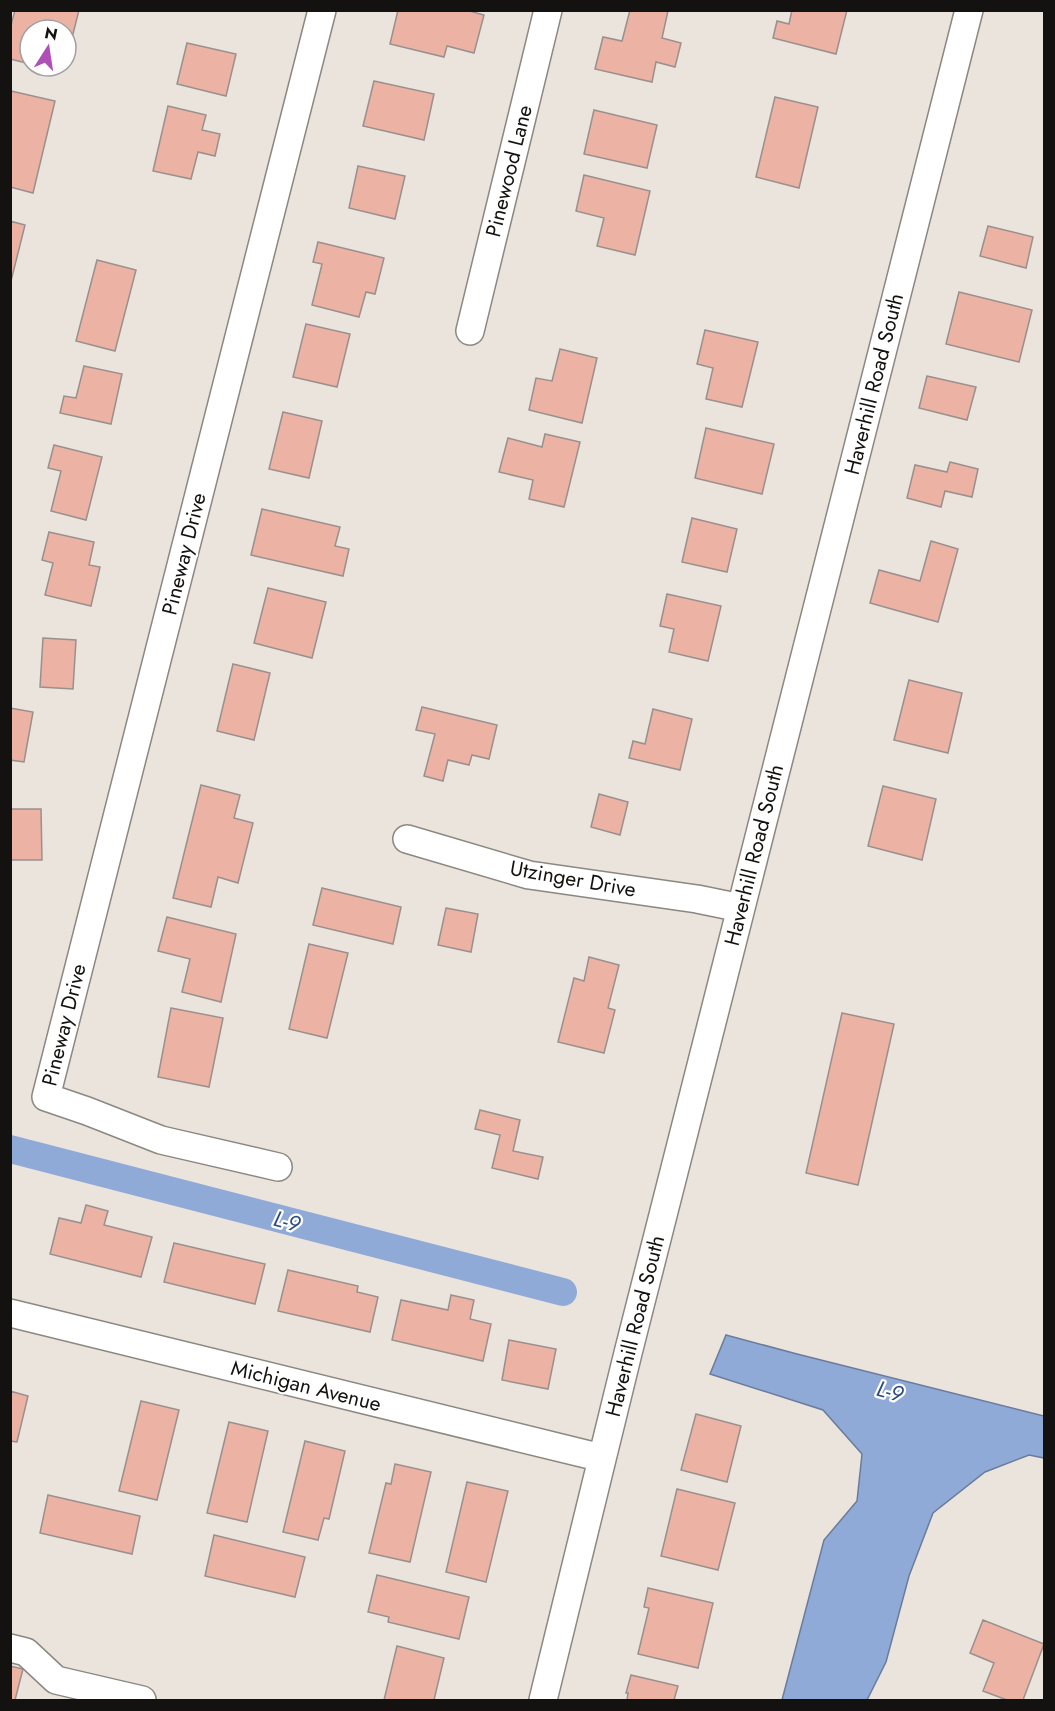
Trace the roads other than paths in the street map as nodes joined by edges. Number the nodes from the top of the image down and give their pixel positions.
1 (322, 10) edge
2 (548, 10) edge
3 (969, 10) edge
4 (470, 331) dead end
5 (407, 838) dead end
6 (741, 908) junction
7 (278, 1167) dead end
8 (10, 1313) edge
9 (602, 1458) junction
10 (10, 1648) edge
11 (54, 1690) edge
12 (142, 1701) edge
13 (543, 1701) edge

1 - 7 street, Pineway Drive
2 - 4 street, Pinewood Lane
3 - 6 street, Haverhill Road South
5 - 6 street, Utzinger Drive
6 - 9 street, Haverhill Road South
8 - 9 street, Michigan Avenue
9 - 13 street, Haverhill Road South
10 - 11 street
11 - 12 street

